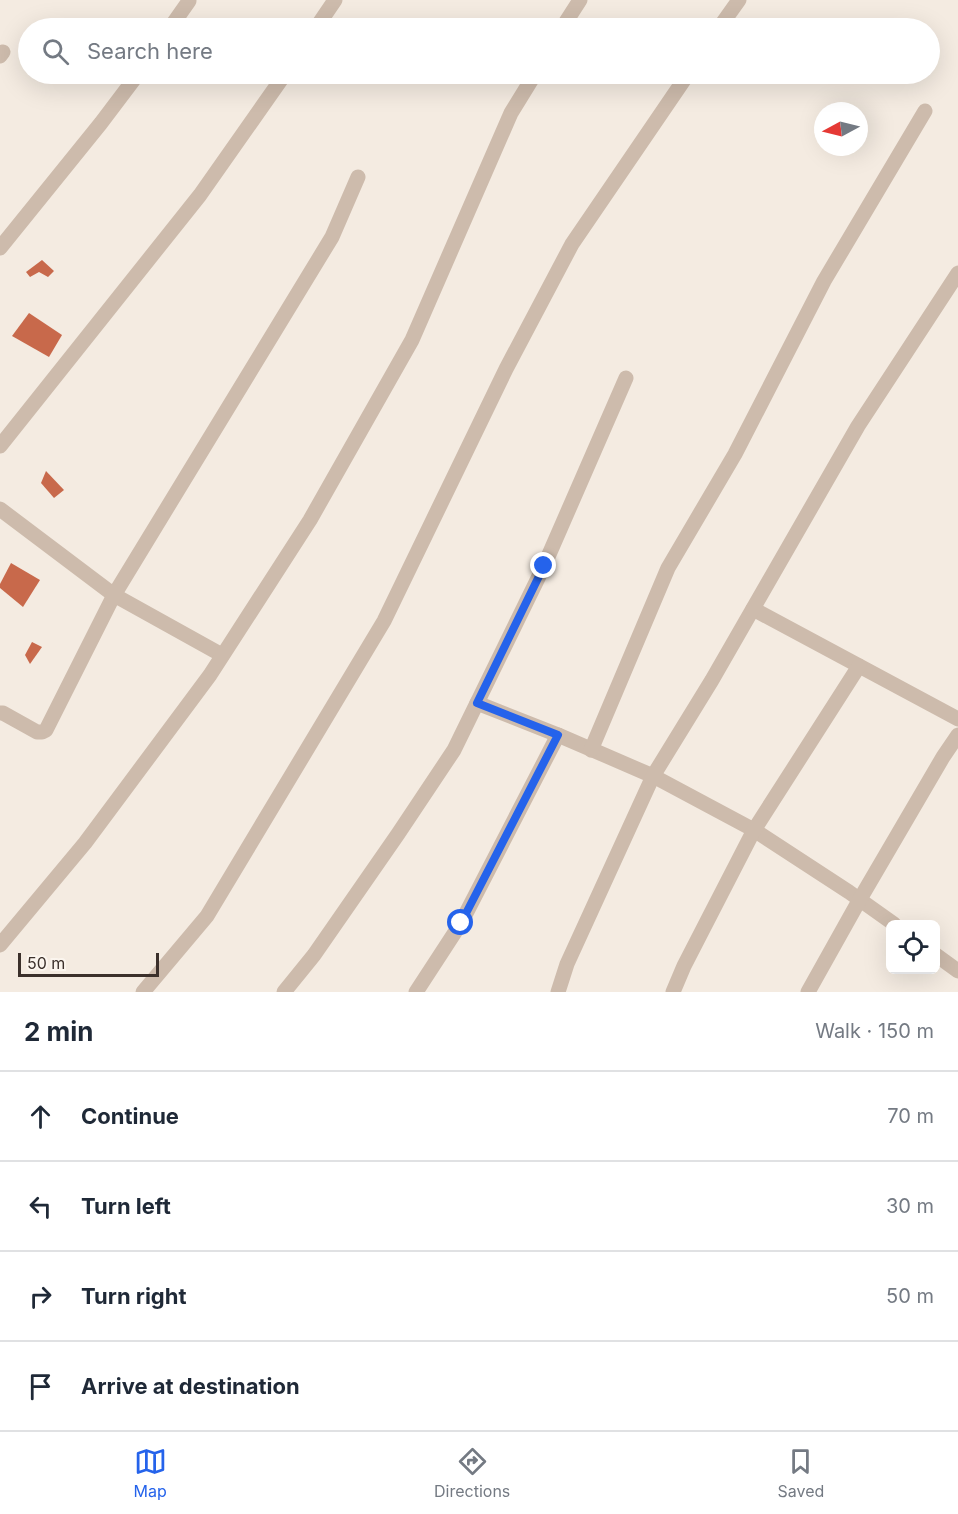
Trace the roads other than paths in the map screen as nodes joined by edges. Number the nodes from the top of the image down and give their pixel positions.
1 (336, 0) edge
2 (580, 0) edge
3 (739, 0) edge
4 (189, 1) edge
5 (177, 18) edge
6 (323, 18) edge
7 (568, 18) edge
8 (726, 18) edge
9 (130, 84) edge
10 (278, 84) edge
11 (529, 84) edge
12 (681, 84) edge
13 (925, 111) dead end
14 (358, 177) dead end
15 (0, 248) edge
16 (958, 273) edge
17 (626, 378) dead end
18 (0, 446) edge
19 (0, 509) edge
20 (114, 595) junction
21 (753, 609) junction
22 (222, 655) junction
23 (859, 666) junction
24 (477, 703) junction
25 (0, 713) edge
26 (958, 719) edge
27 (558, 735) junction
28 (958, 735) edge
29 (591, 750) junction
30 (654, 776) junction
31 (754, 830) junction
32 (860, 899) junction
33 (889, 920) edge
34 (0, 945) edge
35 (940, 958) edge
36 (958, 971) edge
37 (143, 992) edge
38 (284, 992) edge
39 (416, 992) edge
40 (558, 992) edge
41 (673, 992) edge
42 (808, 992) edge

1 - 6 street
2 - 7 street
3 - 8 street
4 - 5 street
9 - 15 street
10 - 18 street
11 - 22 street
12 - 37 street
13 - 29 street
14 - 20 street
16 - 21 street
17 - 24 street
19 - 20 street
20 - 22 street
20 - 25 street
21 - 23 street
21 - 30 street
22 - 34 street
23 - 26 street
23 - 31 street
24 - 27 street
24 - 38 street
27 - 29 street
27 - 39 street
28 - 32 street
29 - 30 street
30 - 31 street
30 - 40 street
31 - 32 street
31 - 41 street
32 - 33 street
32 - 42 street
35 - 36 street

